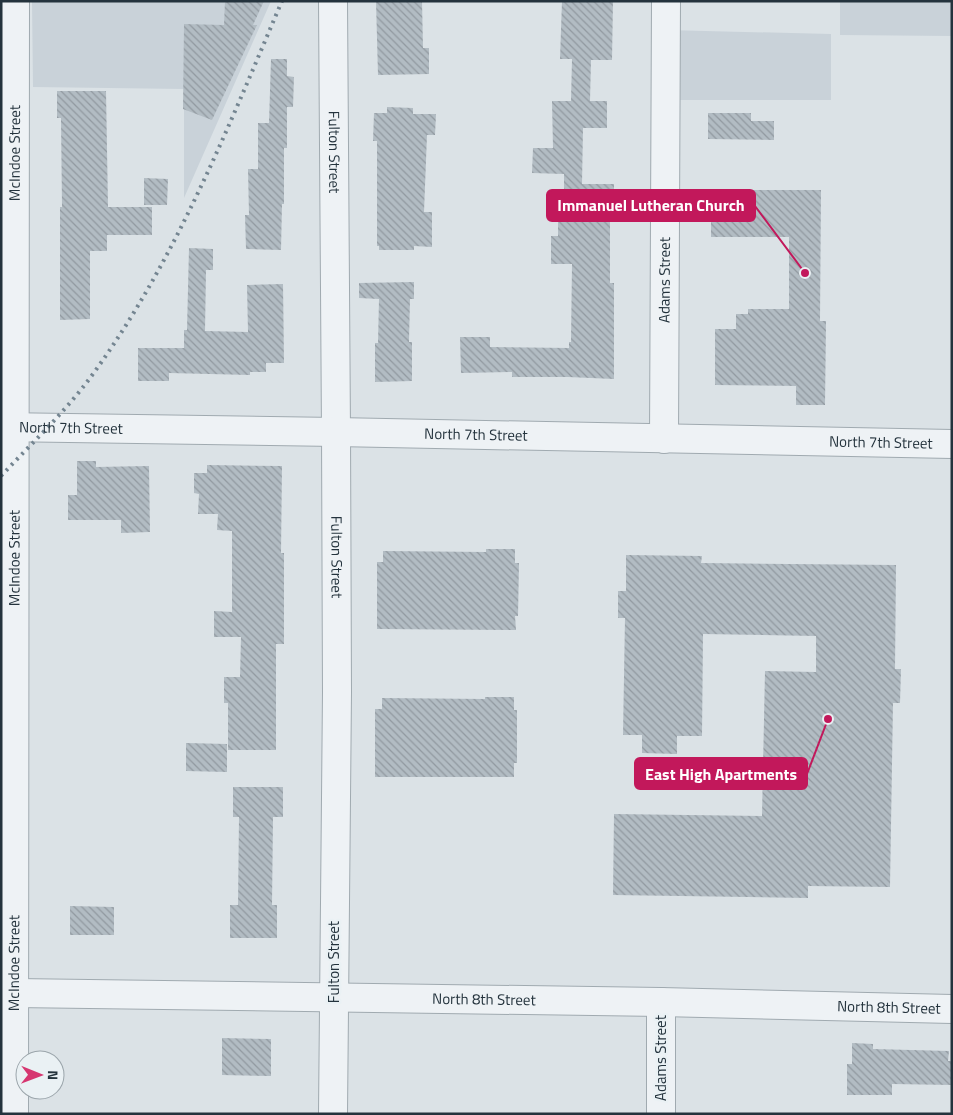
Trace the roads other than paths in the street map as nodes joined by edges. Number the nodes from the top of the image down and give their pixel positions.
1 (16, 1) edge
2 (333, 1) edge
3 (666, 1) edge
4 (8, 427) edge
5 (336, 432) junction
6 (664, 440) junction
7 (952, 444) edge
8 (15, 993) junction
9 (334, 998) junction
10 (661, 1002) junction
11 (952, 1009) edge
12 (14, 1114) edge
13 (333, 1114) edge
14 (661, 1114) edge

1 - 4 street, McIndoe Street
2 - 5 street, Fulton Street
3 - 6 street, Adams Street
4 - 5 street, North 7th Street
4 - 8 street, McIndoe Street
5 - 6 street, North 7th Street
5 - 9 street, Fulton Street
6 - 7 street, North 7th Street
8 - 9 street, North 8th Street
8 - 12 street, McIndoe Street
9 - 10 street, North 8th Street
9 - 13 street, Fulton Street
10 - 11 street, North 8th Street
10 - 14 street, Adams Street

